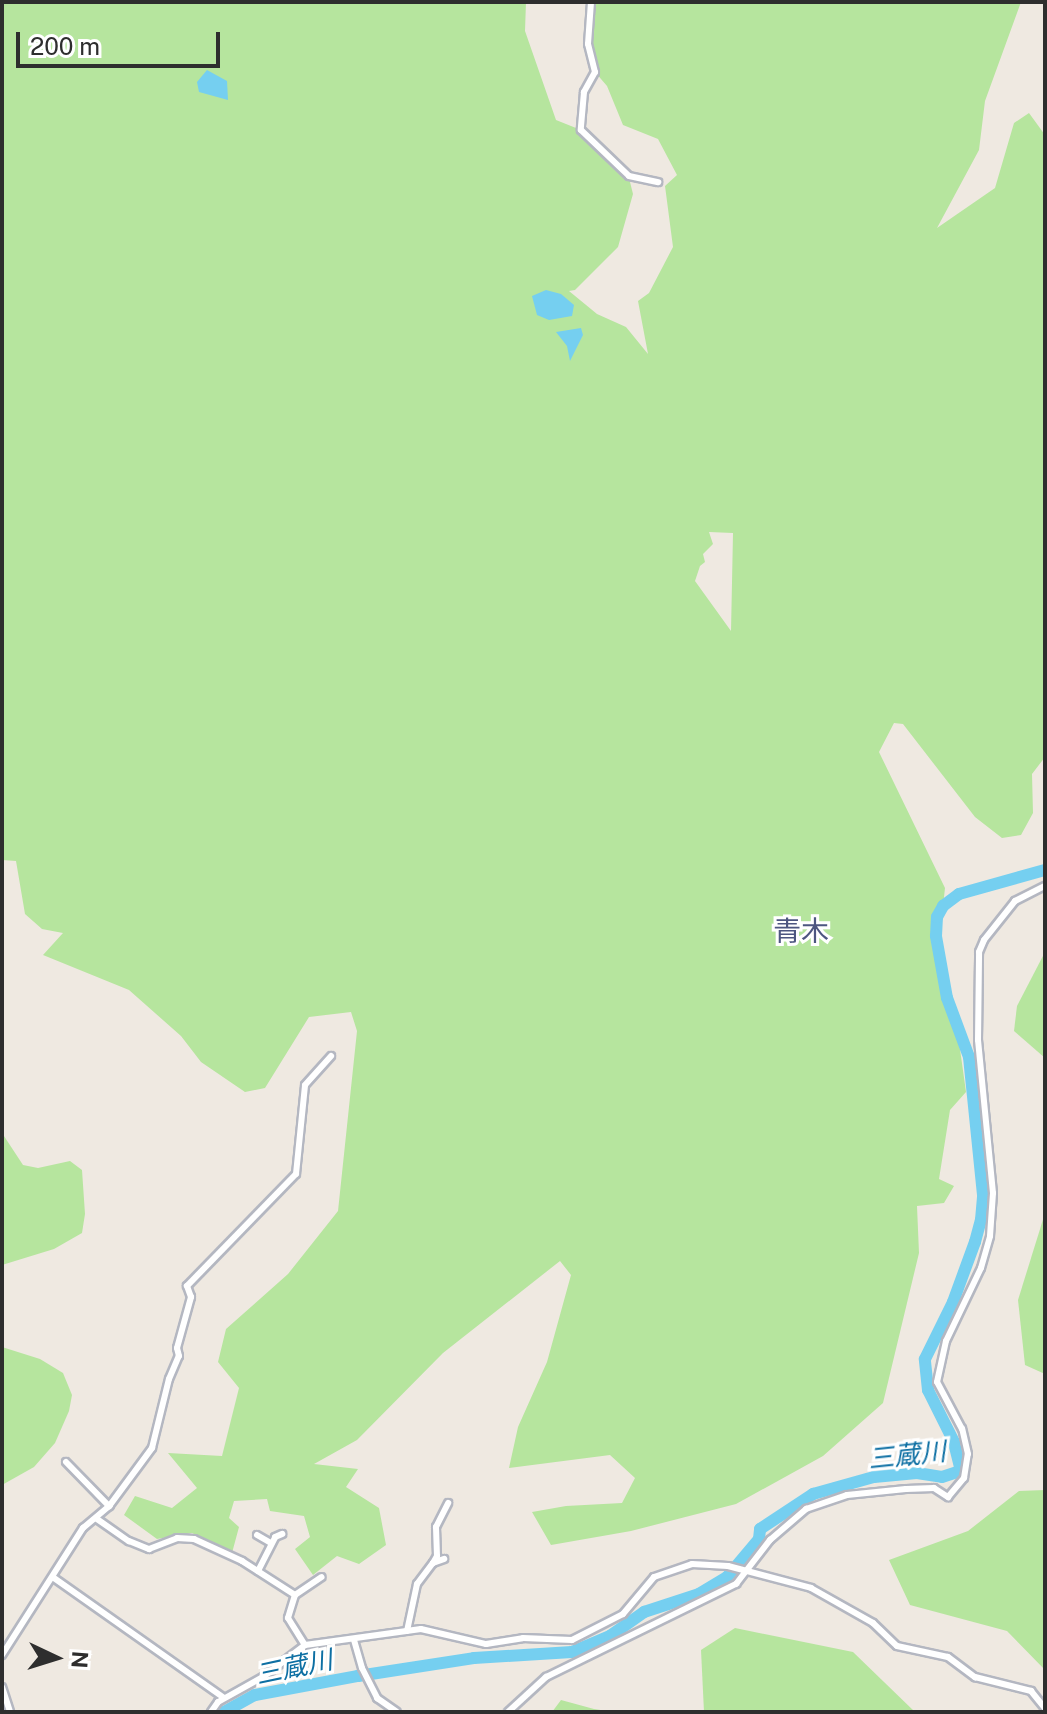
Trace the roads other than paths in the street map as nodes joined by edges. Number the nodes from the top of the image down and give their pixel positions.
1 (591, 2) edge
2 (658, 182) dead end
3 (1045, 886) edge
4 (331, 1056) dead end
5 (66, 1462) dead end
6 (448, 1503) dead end
7 (109, 1506) junction
8 (97, 1519) junction
9 (282, 1534) dead end
10 (257, 1535) dead end
11 (271, 1543) junction
12 (444, 1559) dead end
13 (433, 1563) junction
14 (258, 1571) junction
15 (746, 1572) junction
16 (322, 1577) dead end
17 (54, 1578) junction
18 (295, 1595) junction
19 (407, 1631) junction
20 (354, 1640) junction
21 (305, 1645) junction
22 (2, 1653) edge
23 (2, 1687) edge
24 (224, 1698) junction
25 (1045, 1708) edge
26 (394, 1711) edge
27 (10, 1712) edge
28 (211, 1712) edge
29 (508, 1712) edge

1 - 2 street
3 - 15 street
4 - 7 street
5 - 7 street
6 - 13 street
7 - 8 street
8 - 14 street
8 - 17 street
9 - 11 street
10 - 11 street
11 - 14 street
12 - 13 street
13 - 19 street
14 - 18 street
15 - 19 street
15 - 25 street
15 - 29 street
16 - 18 street
17 - 22 street
17 - 24 street
18 - 21 street
19 - 20 street
20 - 21 street
20 - 26 street
21 - 24 street
23 - 27 street
24 - 28 street

